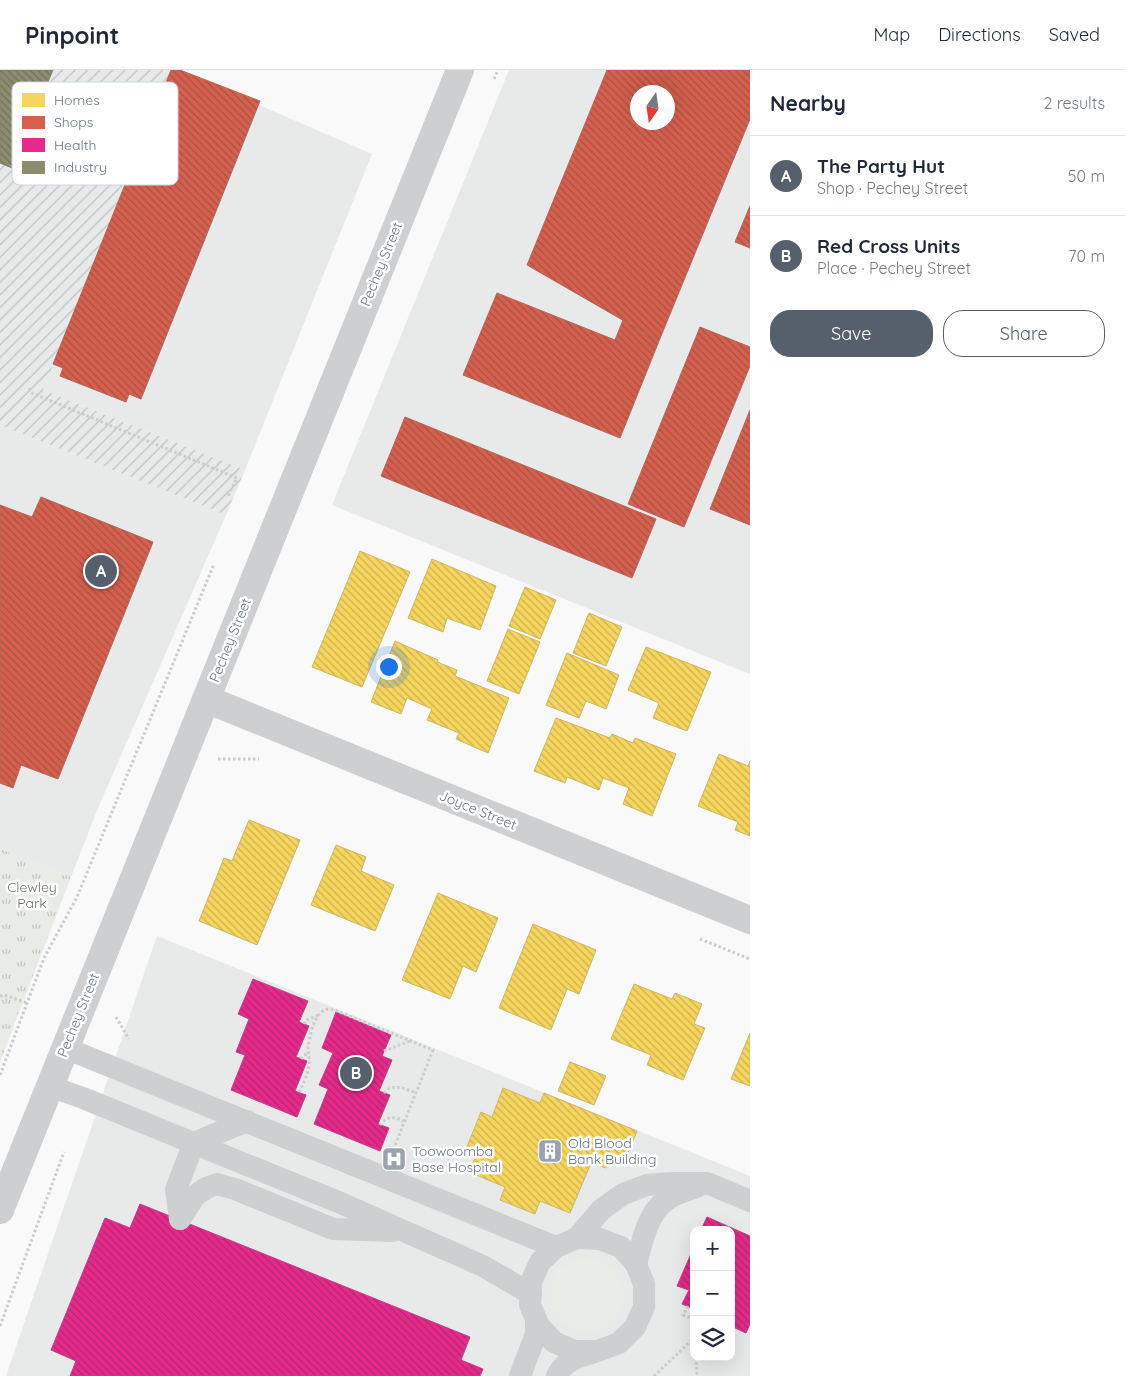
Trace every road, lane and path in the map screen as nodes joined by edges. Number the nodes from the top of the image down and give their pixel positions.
1 (460, 70) edge
2 (30, 388) dead end
3 (228, 496) dead end
4 (214, 564) dead end
5 (206, 699) junction
6 (219, 758) dead end
7 (266, 762) dead end
8 (750, 920) edge
9 (695, 937) dead end
10 (750, 960) edge
11 (0, 996) edge
12 (27, 1003) junction
13 (318, 1015) junction
14 (304, 1024) dead end
15 (410, 1041) junction
16 (65, 1048) junction
17 (384, 1051) dead end
18 (308, 1053) junction
19 (301, 1059) dead end
20 (0, 1076) edge
21 (49, 1086) junction
22 (299, 1092) dead end
23 (384, 1093) dead end
24 (416, 1093) junction
25 (404, 1121) junction
26 (246, 1122) junction
27 (380, 1125) dead end
28 (194, 1143) junction
29 (64, 1152) dead end
30 (392, 1152) dead end
31 (707, 1183) junction
32 (750, 1200) edge
33 (0, 1210) edge
34 (404, 1232) junction
35 (577, 1238) junction
36 (556, 1246) junction
37 (636, 1264) junction
38 (531, 1294) junction
39 (688, 1306) dead end
40 (690, 1318) edge
41 (536, 1319) junction
42 (0, 1326) edge
43 (690, 1342) edge
44 (598, 1351) junction
45 (696, 1361) edge
46 (520, 1376) edge
47 (556, 1376) edge
48 (654, 1376) edge
49 (696, 1376) edge

1 - 5 street, Pechey Street
2 - 3 path
4 - 12 path
5 - 8 street, Joyce Street
5 - 16 street, Pechey Street
6 - 7 path
9 - 10 path
11 - 12 path
12 - 20 path
13 - 14 path
13 - 15 path
13 - 18 path
15 - 17 path
15 - 24 path
16 - 21 street, Pechey Street
16 - 26 lane
18 - 19 path
18 - 22 path
21 - 28 lane
21 - 33 street, Pechey Street
23 - 24 path
24 - 25 path
25 - 27 path
25 - 30 path
26 - 28 lane
26 - 36 lane
28 - 34 lane
28 - 34 lane
29 - 42 path
31 - 32 lane
31 - 35 lane
31 - 37 lane
34 - 38 lane
35 - 36 lane
35 - 37 lane
36 - 38 lane
37 - 44 lane
38 - 41 lane
39 - 40 path
41 - 44 lane
41 - 46 lane
43 - 48 path
44 - 47 lane
45 - 49 path

